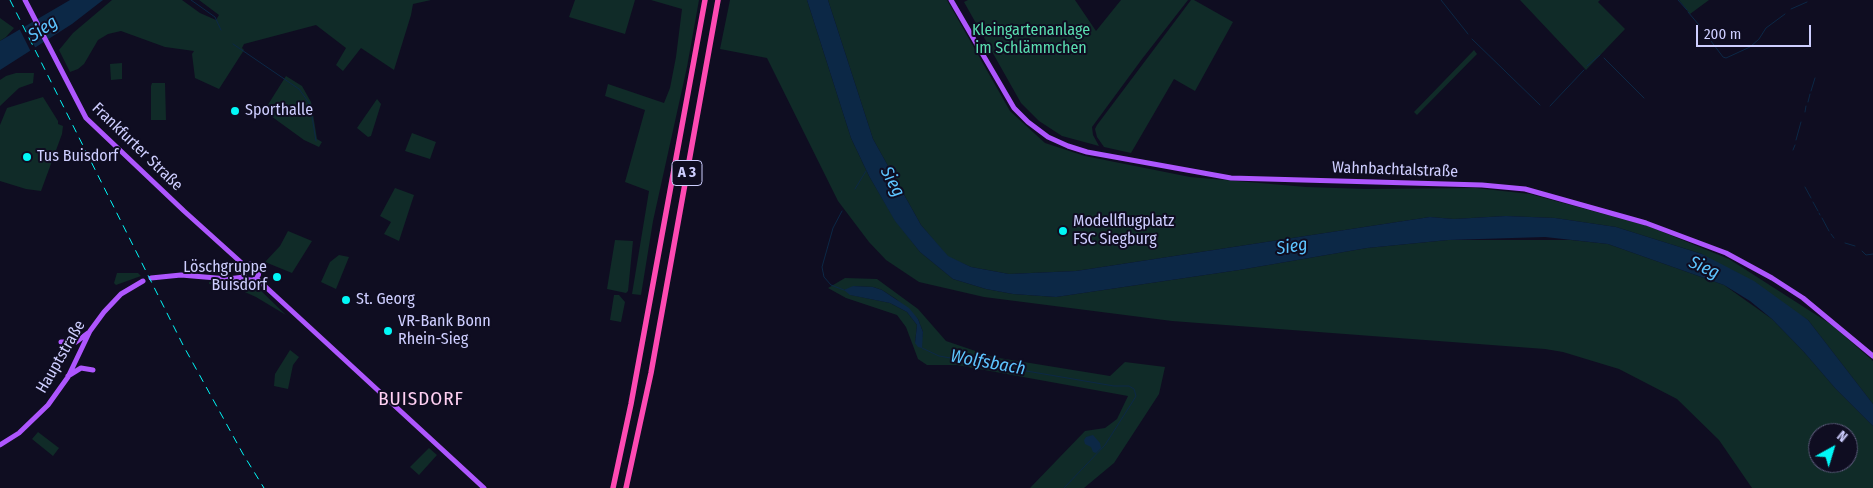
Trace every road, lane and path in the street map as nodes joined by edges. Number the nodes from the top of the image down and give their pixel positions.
1 (705, 0) edge
2 (718, 0) edge
3 (951, 0) edge
4 (26, 2) edge
5 (245, 266) junction
6 (244, 277) junction
7 (152, 278) dead end
8 (256, 278) junction
9 (143, 281) dead end
10 (90, 331) junction
11 (61, 342) dead end
12 (1873, 356) edge
13 (93, 370) dead end
14 (68, 377) junction
15 (0, 445) edge
16 (484, 488) edge
17 (612, 488) edge
18 (626, 488) edge

1 - 17 highway, A 3
2 - 18 highway, A 3
3 - 12 main road, Wahnbachtalstraße
4 - 5 main road, Frankfurter Straße
5 - 6 main road
5 - 8 main road
6 - 7 main road
6 - 8 main road
8 - 16 main road
9 - 10 main road, Hauptstraße
10 - 11 main road
10 - 14 main road, Hauptstraße
13 - 14 main road
14 - 15 main road, Hauptstraße

